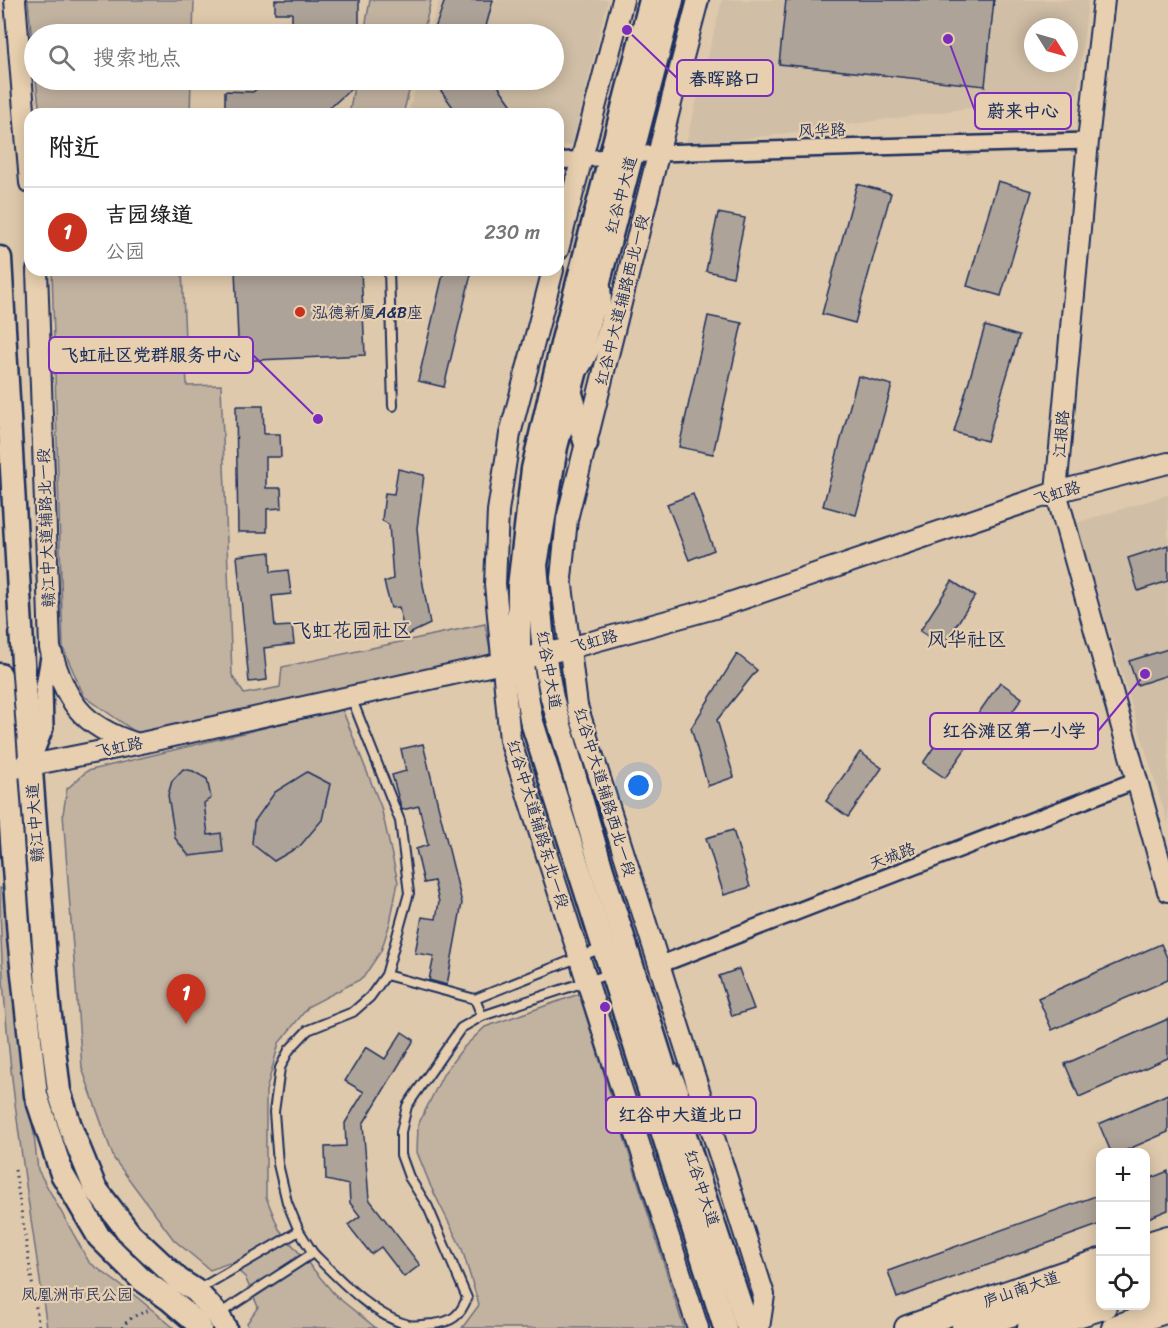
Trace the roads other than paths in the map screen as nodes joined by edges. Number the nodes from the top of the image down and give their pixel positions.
1 (15, 0) edge
2 (623, 0) edge
3 (651, 0) edge
4 (672, 0) edge
5 (698, 0) edge
6 (1104, 0) edge
7 (24, 110) edge
8 (1088, 141) junction
9 (658, 153) junction
10 (621, 156) junction
11 (582, 160) junction
12 (564, 161) edge
13 (564, 228) edge
14 (0, 258) edge
15 (37, 276) edge
16 (389, 276) edge
17 (551, 276) edge
18 (570, 393) junction
19 (393, 406) dead end
20 (586, 444) junction
21 (1168, 463) edge
22 (1056, 492) junction
23 (50, 648) junction
24 (570, 648) junction
25 (544, 654) junction
26 (512, 661) junction
27 (0, 675) edge
28 (351, 696) junction
29 (137, 744) junction
30 (31, 764) junction
31 (6, 770) junction
32 (1137, 780) junction
33 (1168, 891) edge
34 (603, 947) junction
35 (580, 957) junction
36 (659, 965) junction
37 (611, 973) junction
38 (386, 975) junction
39 (587, 981) junction
40 (475, 999) junction
41 (482, 1016) junction
42 (300, 1231) junction
43 (1168, 1238) edge
44 (1150, 1244) edge
45 (313, 1253) junction
46 (1168, 1262) edge
47 (1096, 1263) edge
48 (1150, 1268) edge
49 (1168, 1285) edge
50 (1096, 1286) edge
51 (196, 1291) junction
52 (1150, 1291) edge
53 (1096, 1308) edge
54 (1168, 1310) edge
55 (214, 1324) edge
56 (698, 1328) edge
57 (725, 1328) edge
58 (748, 1328) edge
59 (759, 1328) edge
60 (907, 1328) edge
61 (965, 1328) edge
62 (1031, 1328) edge
63 (1114, 1328) edge

1 - 7 street
2 - 11 street
3 - 10 main road, 红谷中大道
4 - 10 main road, 红谷中大道
5 - 9 street, 红谷中大道辅路西北一段
6 - 8 street, 江报路
8 - 9 street, 风华路
8 - 22 street, 江报路
9 - 10 street, 风华路
9 - 20 street, 红谷中大道辅路西北一段
10 - 11 street, 风华路
10 - 18 main road, 红谷中大道
10 - 26 main road, 红谷中大道
11 - 12 street, 风华路
11 - 13 street
14 - 30 main road, 赣江中大道
15 - 23 street, 赣江中大道辅路北一段
16 - 19 lane
17 - 26 street, 红谷中大道辅路东北一段
18 - 20 main road
18 - 25 main road, 红谷中大道
20 - 24 street, 红谷中大道辅路西北一段
21 - 22 street, 飞虹路
22 - 24 street, 飞虹路
22 - 32 street, 江报路
23 - 29 street, 赣江中大道辅路北一段
23 - 30 street
24 - 25 street, 飞虹路
24 - 36 street, 红谷中大道辅路西北一段
25 - 26 street, 飞虹路
25 - 58 main road, 红谷中大道
26 - 28 street, 飞虹路
26 - 34 main road, 红谷中大道
26 - 35 street, 红谷中大道辅路东北一段
27 - 31 main road, 赣江中大道
28 - 29 street, 飞虹路
28 - 38 lane
29 - 30 street, 飞虹路
30 - 31 street, 飞虹路
30 - 51 main road, 赣江中大道
31 - 55 main road, 赣江中大道
32 - 33 street, 江报路
32 - 36 street, 天城路
34 - 35 lane
34 - 37 main road, 红谷中大道
35 - 39 street, 红谷中大道辅路东北一段
35 - 40 lane
36 - 59 street, 红谷中大道辅路西北一段
37 - 39 lane
37 - 57 main road, 红谷中大道
38 - 40 lane
38 - 42 lane
39 - 41 lane
39 - 56 street, 红谷中大道辅路东北一段
40 - 41 lane
41 - 45 lane
42 - 45 lane
42 - 51 lane
43 - 44 main road
45 - 55 lane
46 - 48 highway
47 - 60 main road, 庐山南大道
49 - 52 highway
50 - 61 highway
51 - 55 main road, 赣江中大道
53 - 62 highway
54 - 63 main road

